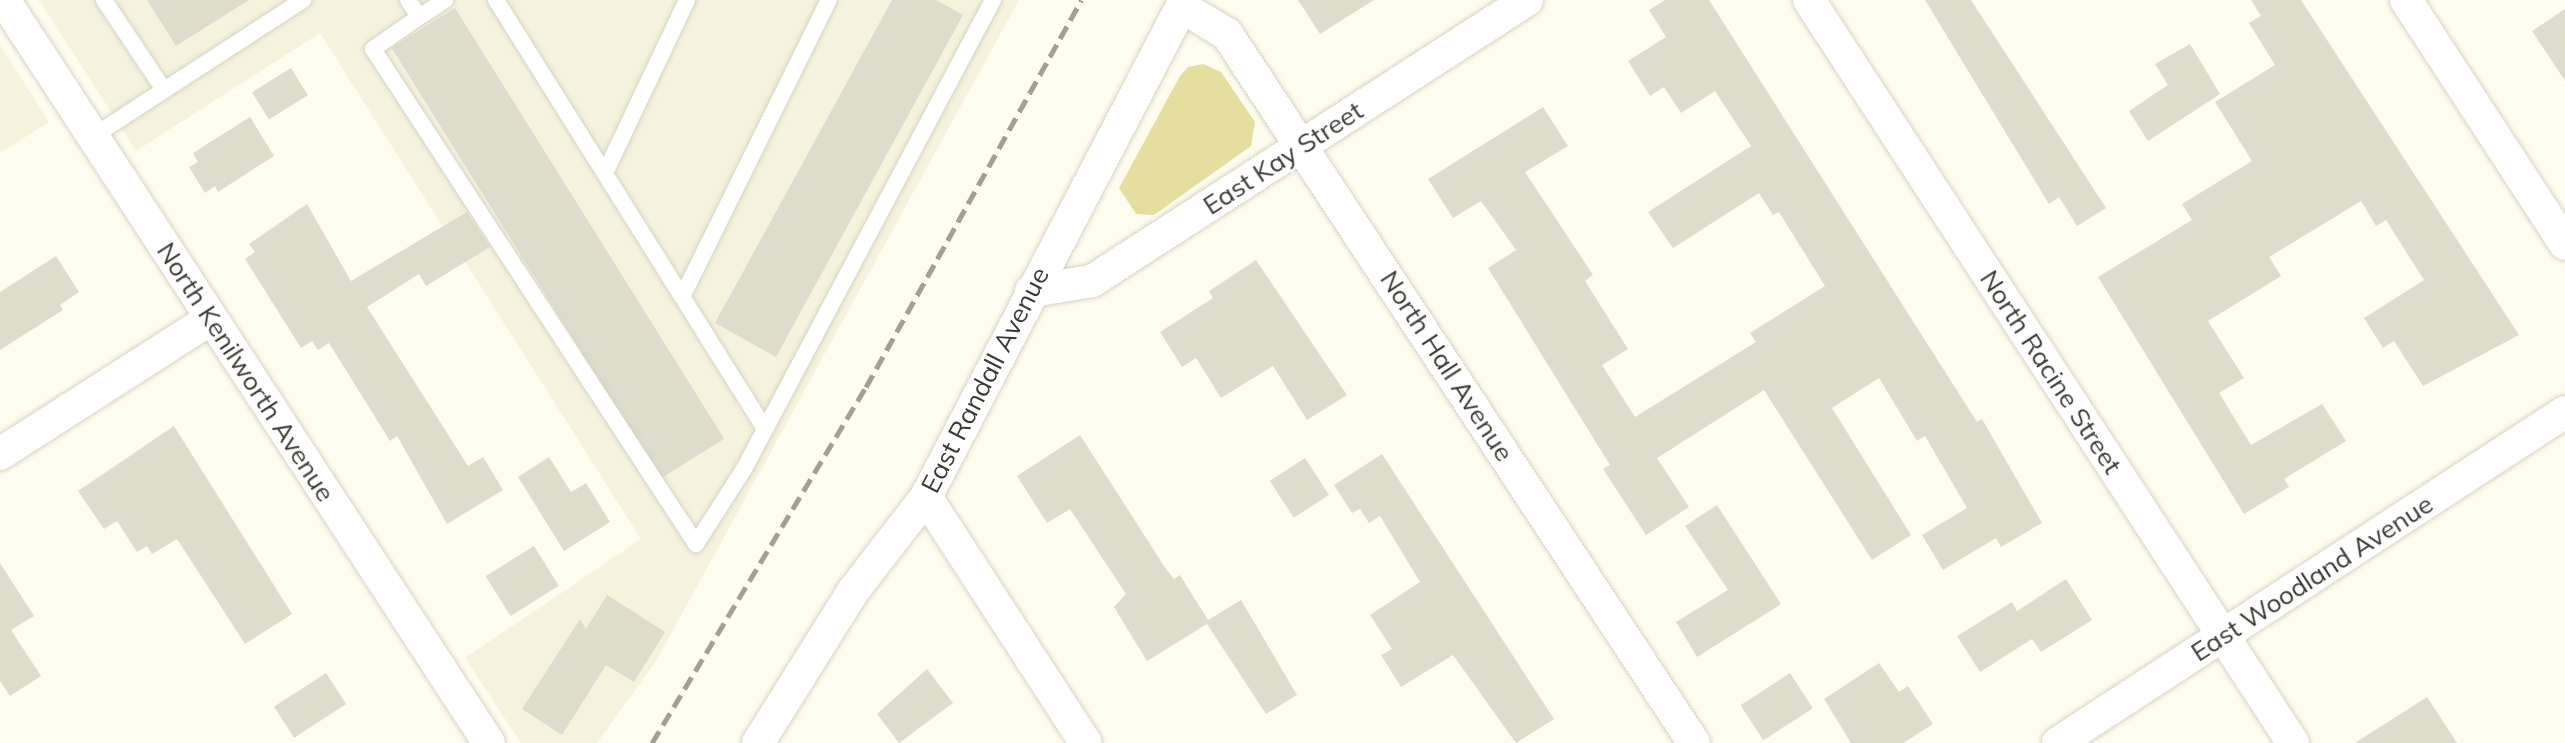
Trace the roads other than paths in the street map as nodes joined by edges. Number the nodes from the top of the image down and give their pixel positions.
1 (4, 0) edge
2 (104, 0) edge
3 (303, 0) edge
4 (408, 0) edge
5 (445, 0) edge
6 (496, 0) edge
7 (687, 0) edge
8 (829, 0) edge
9 (993, 0) edge
10 (1527, 0) edge
11 (1809, 0) edge
12 (2406, 0) edge
13 (1184, 4) edge
14 (419, 17) junction
15 (164, 90) junction
16 (92, 137) junction
17 (1303, 145) junction
18 (604, 173) junction
19 (2565, 244) edge
20 (1031, 291) junction
21 (682, 297) junction
22 (210, 319) junction
23 (2565, 412) edge
24 (765, 429) junction
25 (0, 454) edge
26 (926, 497) junction
27 (2223, 637) junction
28 (489, 743) edge
29 (758, 743) edge
30 (1086, 743) edge
31 (1694, 743) edge
32 (2058, 743) edge
33 (2293, 743) edge

1 - 16 street, North Kenilworth Avenue
2 - 15 lane
3 - 15 lane
4 - 14 lane
5 - 14 lane
6 - 18 lane
7 - 18 lane
8 - 21 lane
9 - 24 lane
10 - 17 street, East Kay Street
11 - 27 street, North Racine Street
12 - 19 street
13 - 17 street, North Hall Avenue
13 - 20 street, East Randall Avenue
14 - 24 lane
15 - 16 lane
16 - 22 street, North Kenilworth Avenue
17 - 20 street, East Kay Street
17 - 31 street, North Hall Avenue
18 - 21 lane
20 - 26 street, East Randall Avenue
21 - 24 lane
22 - 25 street
22 - 28 street, North Kenilworth Avenue
23 - 27 street, East Woodland Avenue
26 - 29 street, East Randall Avenue
26 - 30 street
27 - 32 street, East Woodland Avenue
27 - 33 street, North Racine Street

